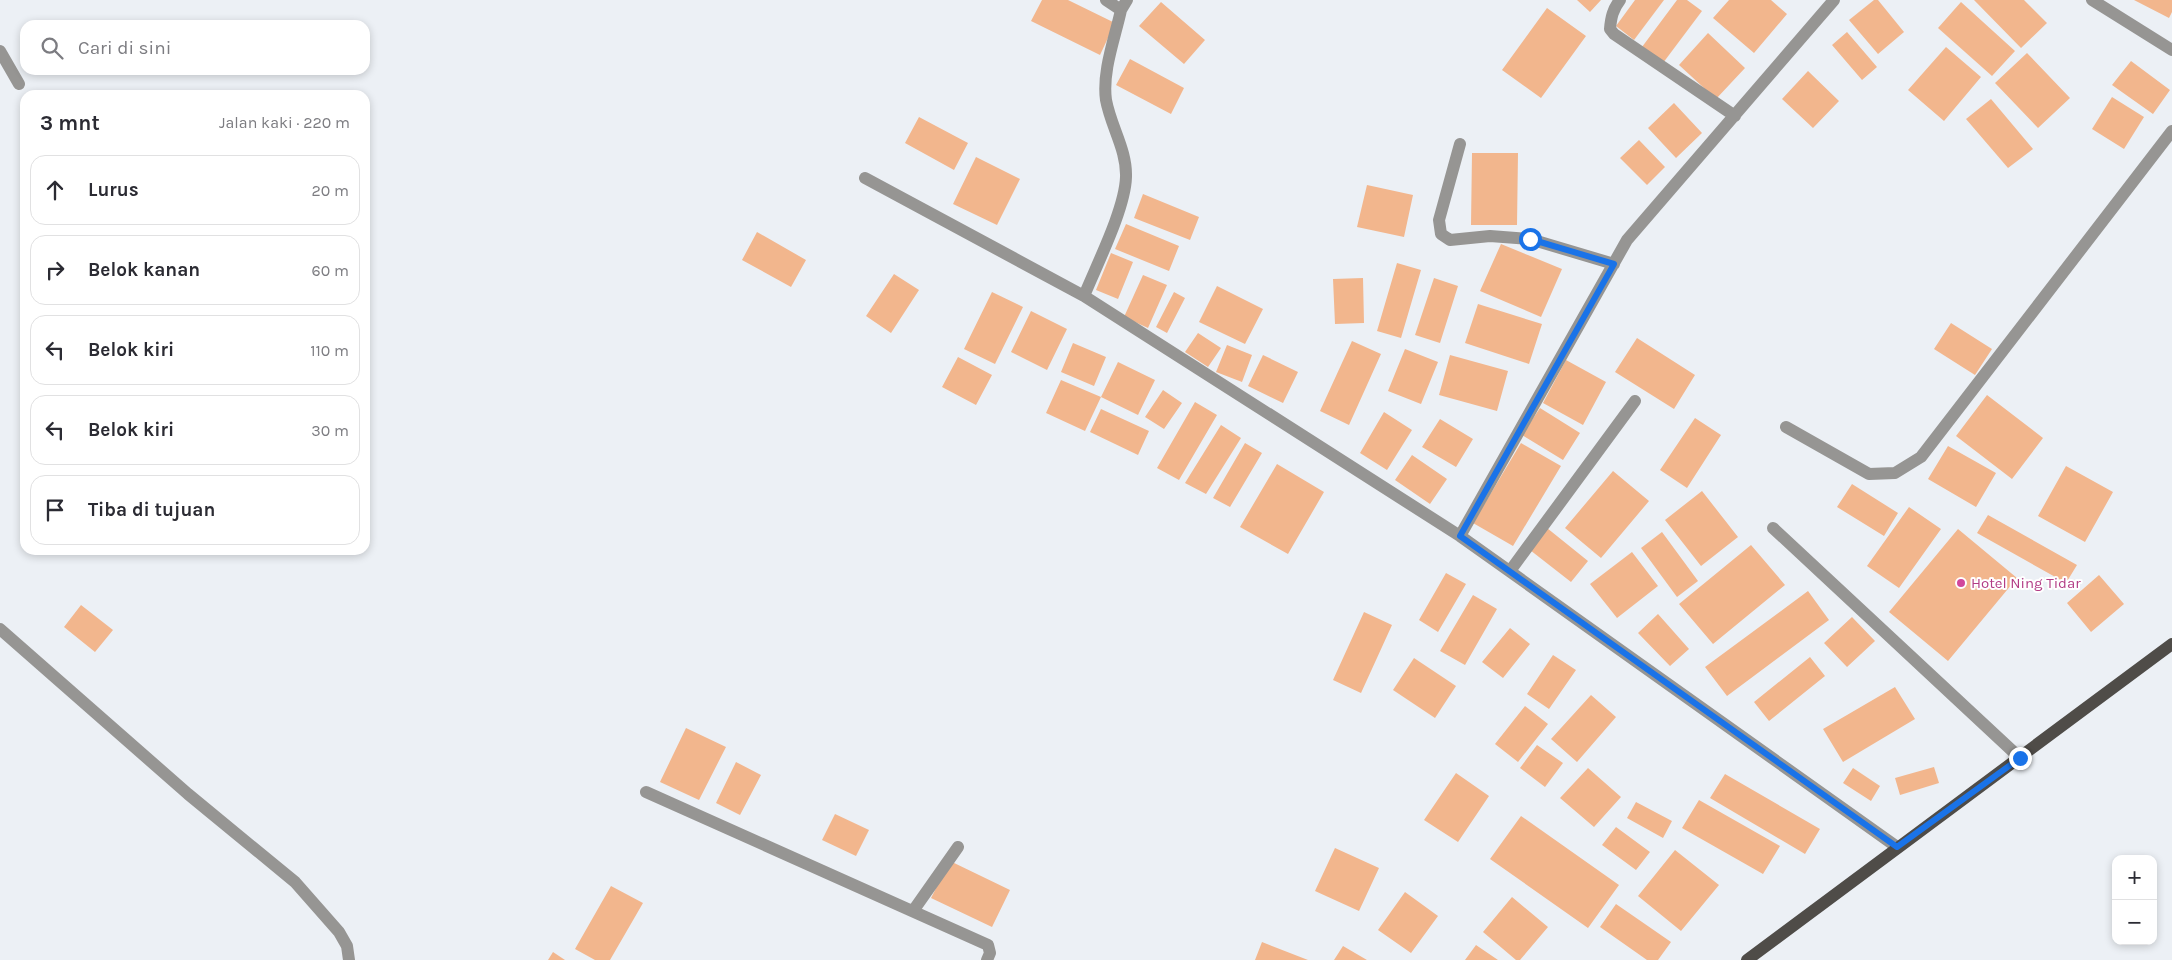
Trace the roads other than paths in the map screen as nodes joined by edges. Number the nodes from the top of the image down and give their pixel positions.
1 (1106, 0) edge
2 (1620, 0) edge
3 (1834, 0) edge
4 (2092, 0) edge
5 (1124, 5) edge
6 (2172, 50) edge
7 (0, 51) edge
8 (19, 84) dead end
9 (1735, 116) junction
10 (2172, 131) edge
11 (1460, 144) dead end
12 (865, 178) dead end
13 (1614, 264) junction
14 (1084, 296) junction
15 (1635, 401) dead end
16 (1786, 427) dead end
17 (1773, 528) dead end
18 (1460, 536) junction
19 (1510, 571) junction
20 (0, 629) edge
21 (2172, 644) edge
22 (2020, 758) junction
23 (646, 792) dead end
24 (958, 847) dead end
25 (1897, 847) junction
26 (913, 911) junction
27 (350, 960) edge
28 (988, 960) edge
29 (1747, 960) edge

1 - 5 street
2 - 9 street
3 - 9 street
4 - 6 street
5 - 14 street
7 - 8 street
9 - 13 street
10 - 16 street
11 - 13 street
12 - 14 street
13 - 18 street
14 - 18 street
15 - 19 street
17 - 22 street
18 - 19 street
19 - 25 street
20 - 27 street
21 - 22 main road
22 - 25 main road
23 - 26 street
24 - 26 street
25 - 29 main road
26 - 28 street

